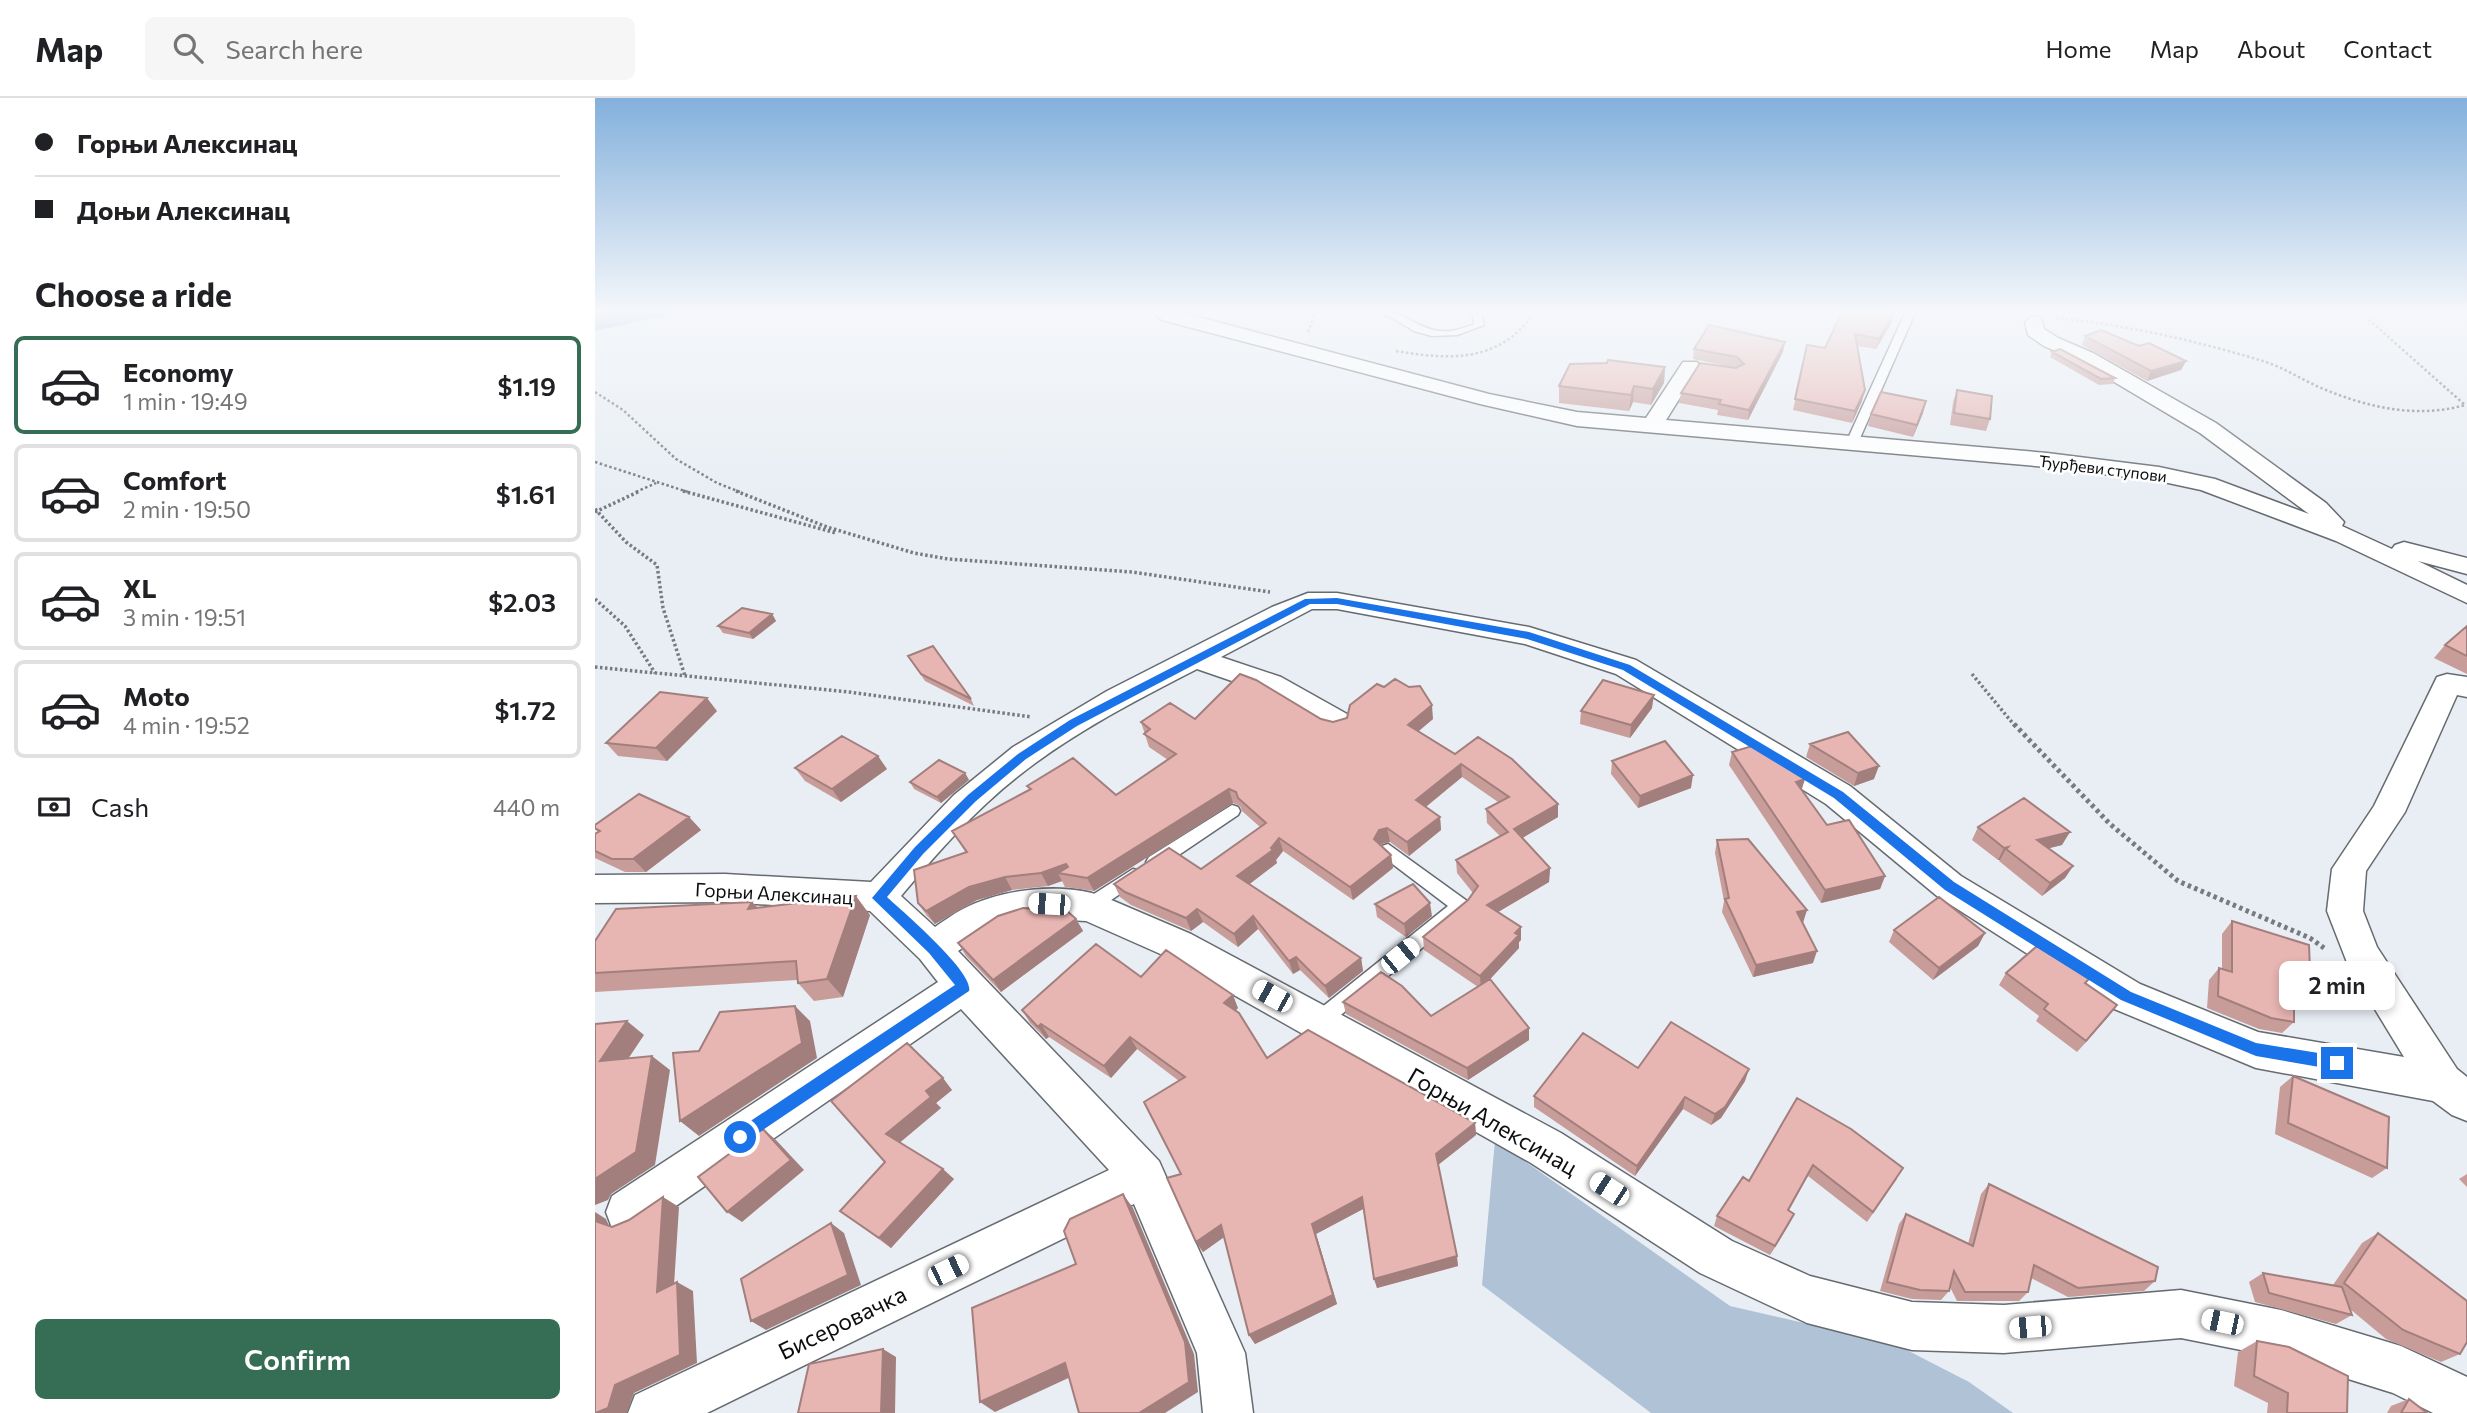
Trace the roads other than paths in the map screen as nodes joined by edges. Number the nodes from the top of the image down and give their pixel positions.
1 (1379, 371) edge
2 (1686, 371) edge
3 (1884, 371) edge
4 (2111, 371) edge
5 (1651, 427) junction
6 (1851, 445) junction
7 (2345, 536) junction
8 (2467, 566) edge
9 (2467, 595) edge
10 (1198, 659) junction
11 (2457, 685) edge
12 (1336, 722) edge
13 (1232, 811) dead end
14 (1388, 851) edge
15 (595, 889) edge
16 (879, 898) junction
17 (1089, 906) junction
18 (933, 948) junction
19 (964, 986) junction
20 (1318, 1022) junction
21 (2454, 1092) edge
22 (1144, 1176) junction
23 (628, 1212) dead end
24 (2467, 1403) edge
25 (653, 1413) edge
26 (1228, 1413) edge

1 - 5 street, Ђурђеви ступови
2 - 5 street
3 - 6 lane
4 - 7 street, Ђурђеви ступови
5 - 6 street, Ђурђеви ступови
6 - 7 street, Ђурђеви ступови
7 - 8 street
7 - 9 street, Ђурђеви ступови
10 - 12 street
10 - 16 street
10 - 21 street
11 - 21 street
13 - 17 lane
14 - 20 lane
15 - 16 street, Горњи Алексинац
16 - 18 street, Горњи Алексинац
17 - 18 street, Горњи Алексинац
17 - 20 street, Горњи Алексинац
18 - 19 street, Горњи Алексинац
19 - 22 street, Горњи Алексинац
19 - 23 street
20 - 24 street, Горњи Алексинац
22 - 25 street, Бисеровачка
22 - 26 street, Горњи Алексинац

